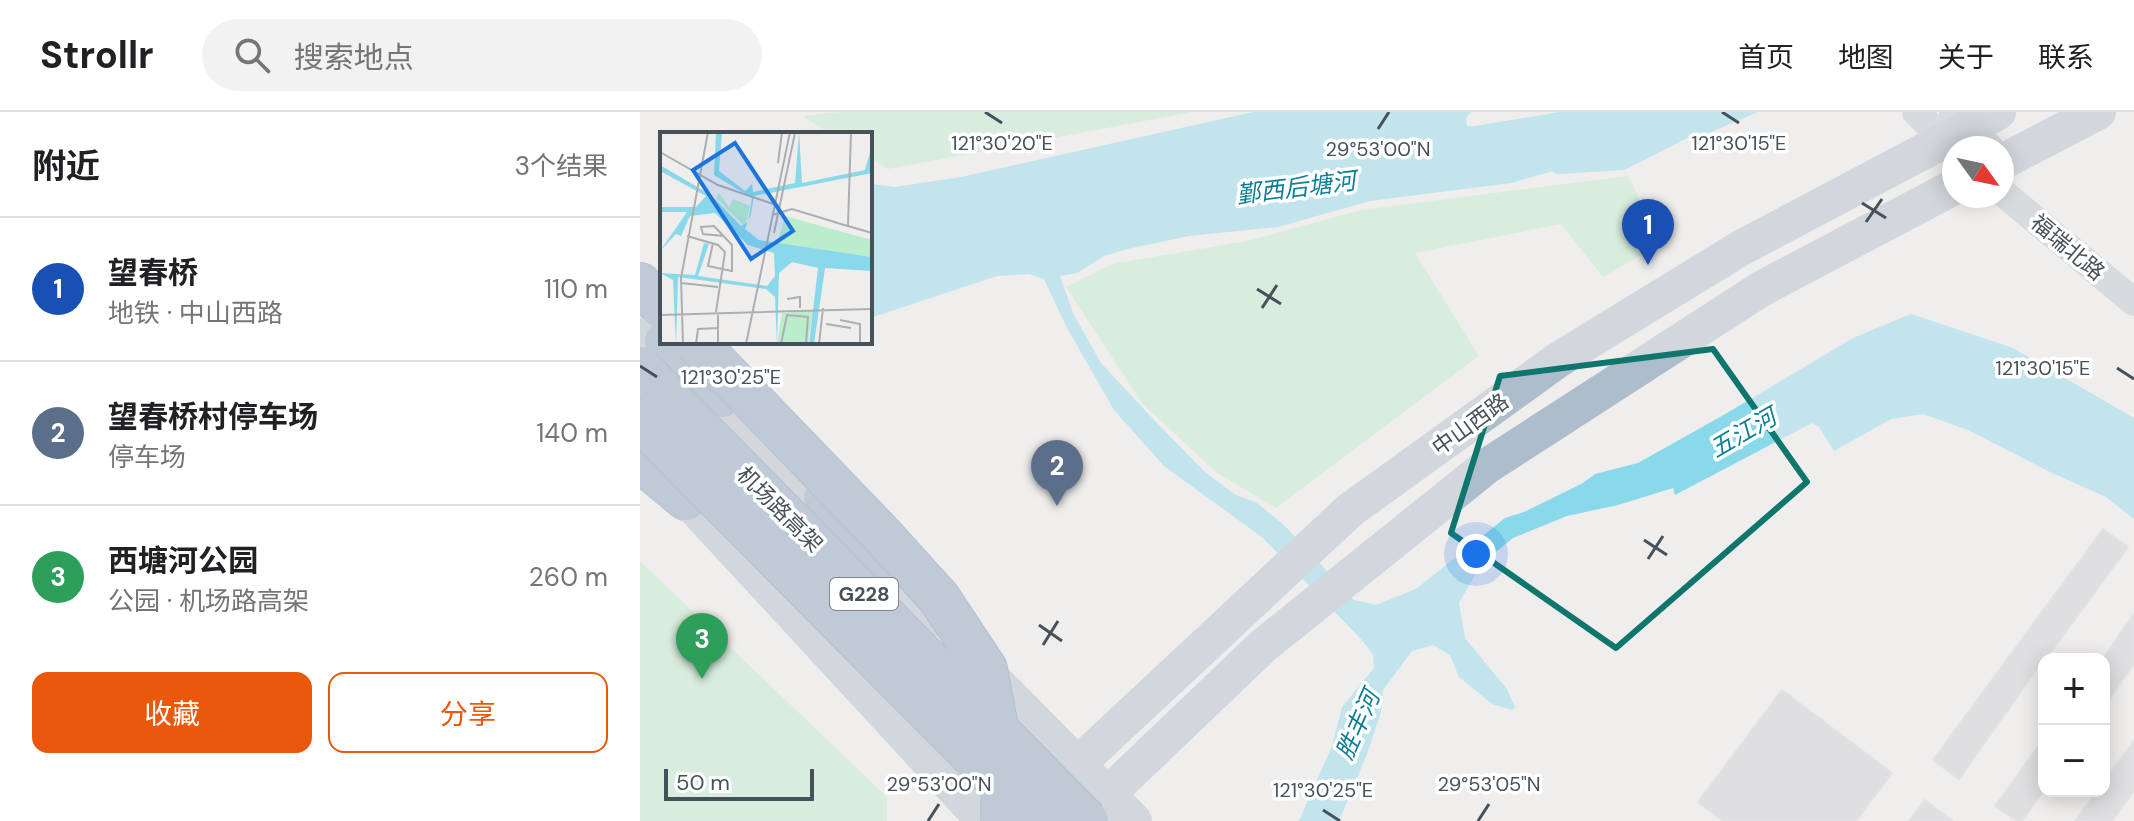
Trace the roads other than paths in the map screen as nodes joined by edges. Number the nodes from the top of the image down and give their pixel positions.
1 (1916, 112) edge
2 (2098, 112) edge
3 (1968, 132) edge
4 (2014, 155) edge
5 (1942, 193) edge
6 (2014, 202) edge
7 (640, 284) edge
8 (2134, 302) edge
9 (660, 305) edge
10 (640, 317) edge
11 (640, 336) edge
12 (660, 336) edge
13 (668, 344) edge
14 (698, 344) edge
15 (640, 368) edge
16 (640, 421) edge
17 (640, 452) edge
18 (640, 461) edge
19 (690, 502) junction
20 (875, 561) junction
21 (1078, 764) junction
22 (1098, 808) edge
23 (984, 821) edge
24 (1003, 821) edge
25 (1037, 821) edge
26 (1077, 821) edge
27 (1134, 821) edge

1 - 3 street
2 - 4 main road
3 - 21 main road, 中山西路
5 - 22 main road, 中山西路
6 - 8 street, 福瑞北路
7 - 9 highway
10 - 12 highway
11 - 20 main road
13 - 20 highway
14 - 24 highway, bridge
15 - 22 highway, 机场路高架 / G228, bridge
16 - 25 highway, 机场路高架 / G228, bridge
17 - 19 main road
18 - 19 highway
19 - 23 main road
20 - 21 main road
21 - 22 main road
21 - 24 main road, 中山西路
22 - 26 main road, 中山西路
22 - 27 main road

